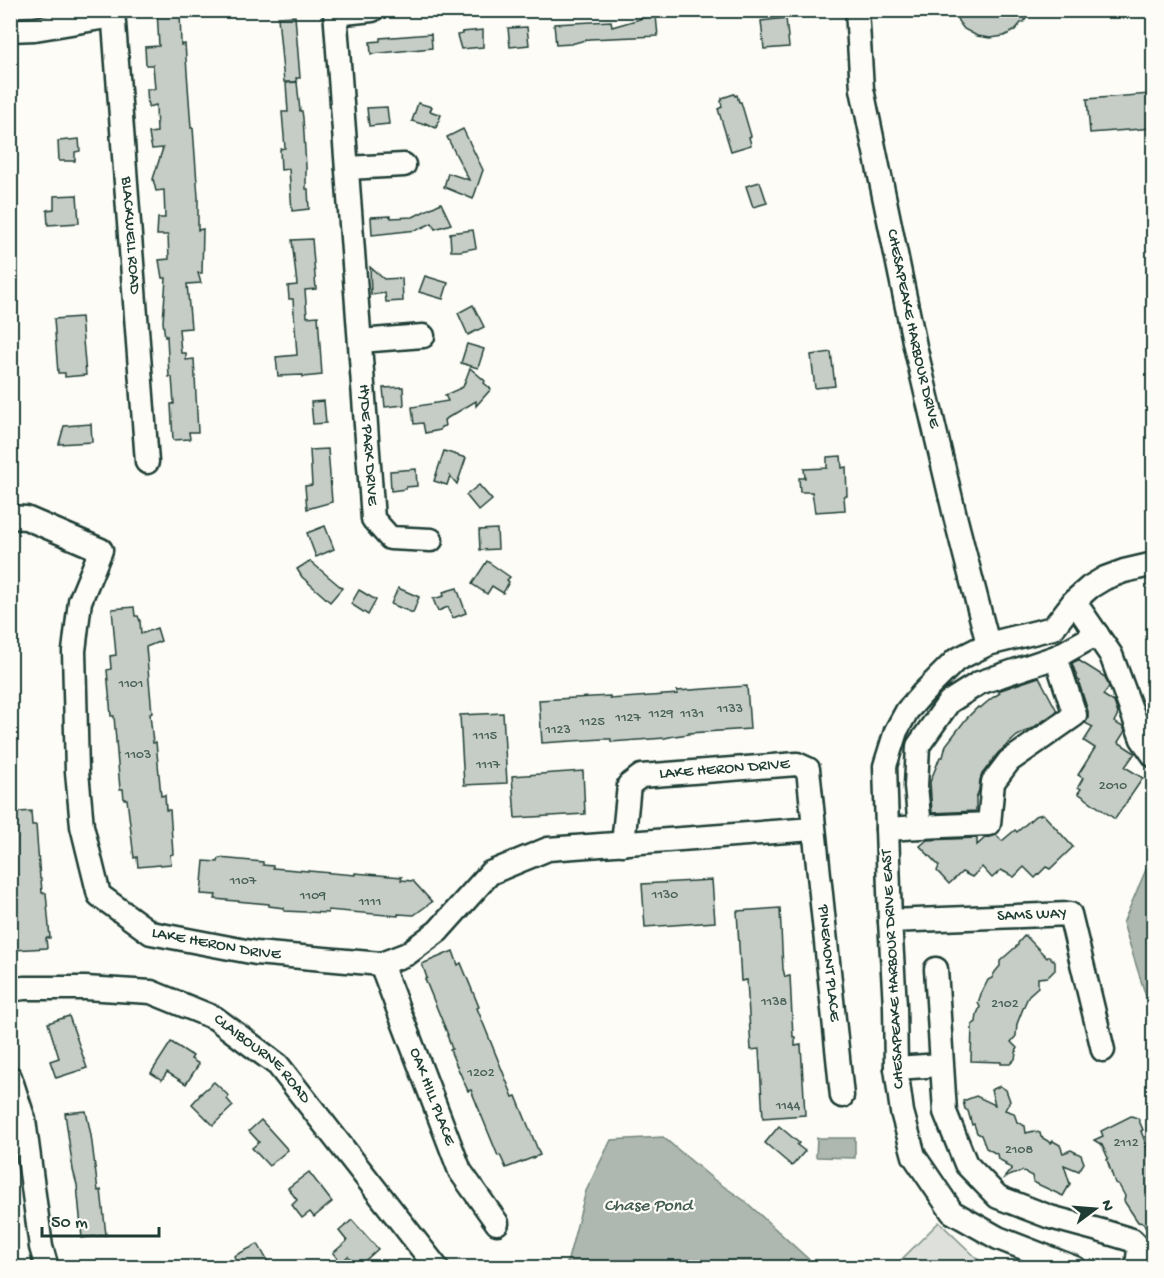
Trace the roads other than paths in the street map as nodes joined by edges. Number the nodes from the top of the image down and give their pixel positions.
1 (372, 10) edge
2 (856, 10) edge
3 (335, 12) edge
4 (113, 13) edge
5 (10, 30) edge
6 (404, 165) dead end
7 (347, 168) junction
8 (423, 336) dead end
9 (360, 341) junction
10 (147, 462) dead end
11 (10, 517) edge
12 (431, 540) dead end
13 (1154, 564) edge
14 (1074, 601) junction
15 (1097, 634) junction
16 (988, 644) junction
17 (1056, 657) junction
18 (1154, 756) edge
19 (920, 827) junction
20 (813, 829) junction
21 (887, 829) junction
22 (623, 844) junction
23 (890, 921) junction
24 (381, 964) junction
25 (936, 969) dead end
26 (10, 990) edge
27 (1103, 1050) dead end
28 (941, 1065) junction
29 (896, 1068) junction
30 (10, 1077) edge
31 (842, 1096) dead end
32 (497, 1223) dead end
33 (1066, 1266) edge
34 (47, 1268) edge
35 (437, 1268) edge
36 (1137, 1268) edge

1 - 3 street
2 - 16 street, CHESAPEAKE HARBOUR DRIVE
3 - 7 street, HYDE PARK DRIVE
4 - 5 street
4 - 10 street, BLACKWELL ROAD
6 - 7 street
7 - 9 street, HYDE PARK DRIVE
8 - 9 street
9 - 12 street, HYDE PARK DRIVE
11 - 24 street, LAKE HERON DRIVE
13 - 14 street, CHESAPEAKE HARBOUR DRIVE EAST
14 - 15 street
14 - 16 street, CHESAPEAKE HARBOUR DRIVE EAST
15 - 17 street
15 - 18 street
16 - 21 street, CHESAPEAKE HARBOUR DRIVE EAST
17 - 19 street
17 - 19 street, CHESAPEAKE HARBOUR DRIVE EAST
19 - 21 street, CHESAPEAKE HARBOUR DRIVE EAST
20 - 22 street, LAKE HERON DRIVE
20 - 22 street, LAKE HERON DRIVE
20 - 31 street, PINEMONT PLACE
21 - 23 street, CHESAPEAKE HARBOUR DRIVE EAST
22 - 24 street, LAKE HERON DRIVE
23 - 27 street, SAMS WAY
23 - 29 street, CHESAPEAKE HARBOUR DRIVE EAST
24 - 32 street, OAK HILL PLACE
25 - 28 street
26 - 35 street, CLAIBOURNE ROAD
28 - 29 street
28 - 36 street
29 - 33 street, CHESAPEAKE HARBOUR DRIVE EAST
30 - 34 street

